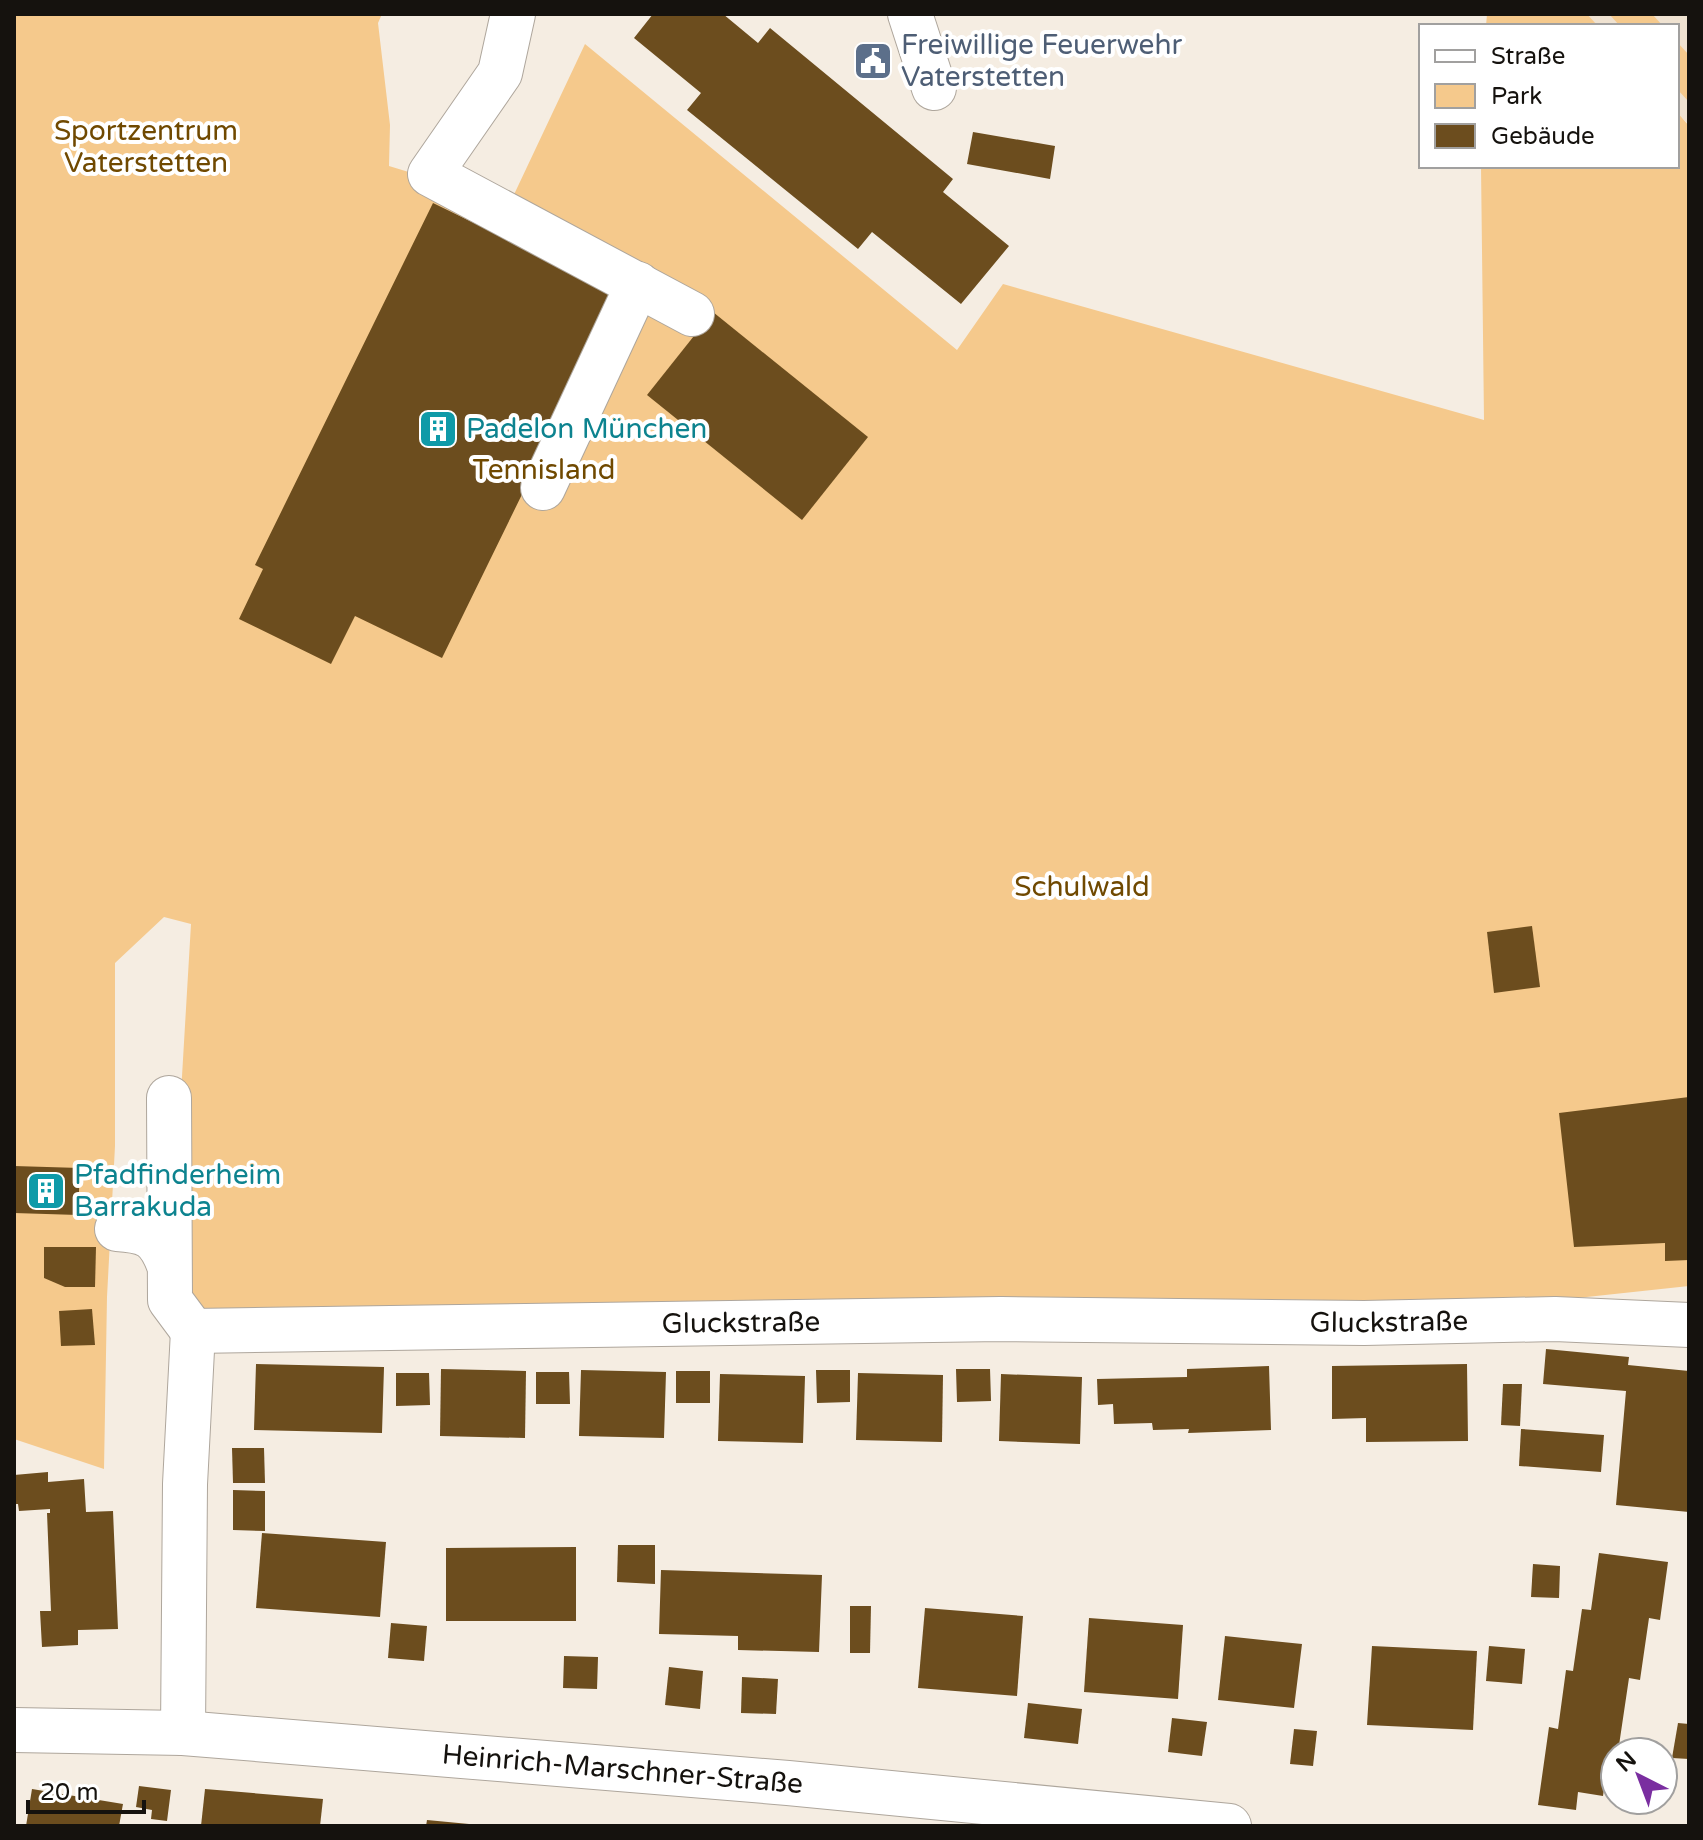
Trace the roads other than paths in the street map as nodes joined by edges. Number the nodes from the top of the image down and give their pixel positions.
1 (513, 14) edge
2 (910, 14) edge
3 (934, 88) dead end
4 (638, 284) junction
5 (692, 314) dead end
6 (543, 488) dead end
7 (169, 1098) dead end
8 (117, 1229) dead end
9 (169, 1265) junction
10 (1689, 1325) edge
11 (193, 1331) junction
12 (14, 1730) edge
13 (183, 1733) junction
14 (1229, 1826) edge

1 - 4 street
2 - 3 street
4 - 5 street
4 - 6 street
7 - 9 street
8 - 9 street
9 - 11 street
10 - 11 street, Gluckstraße
11 - 13 street
12 - 13 street, Heinrich-Marschner-Straße
13 - 14 street, Heinrich-Marschner-Straße

